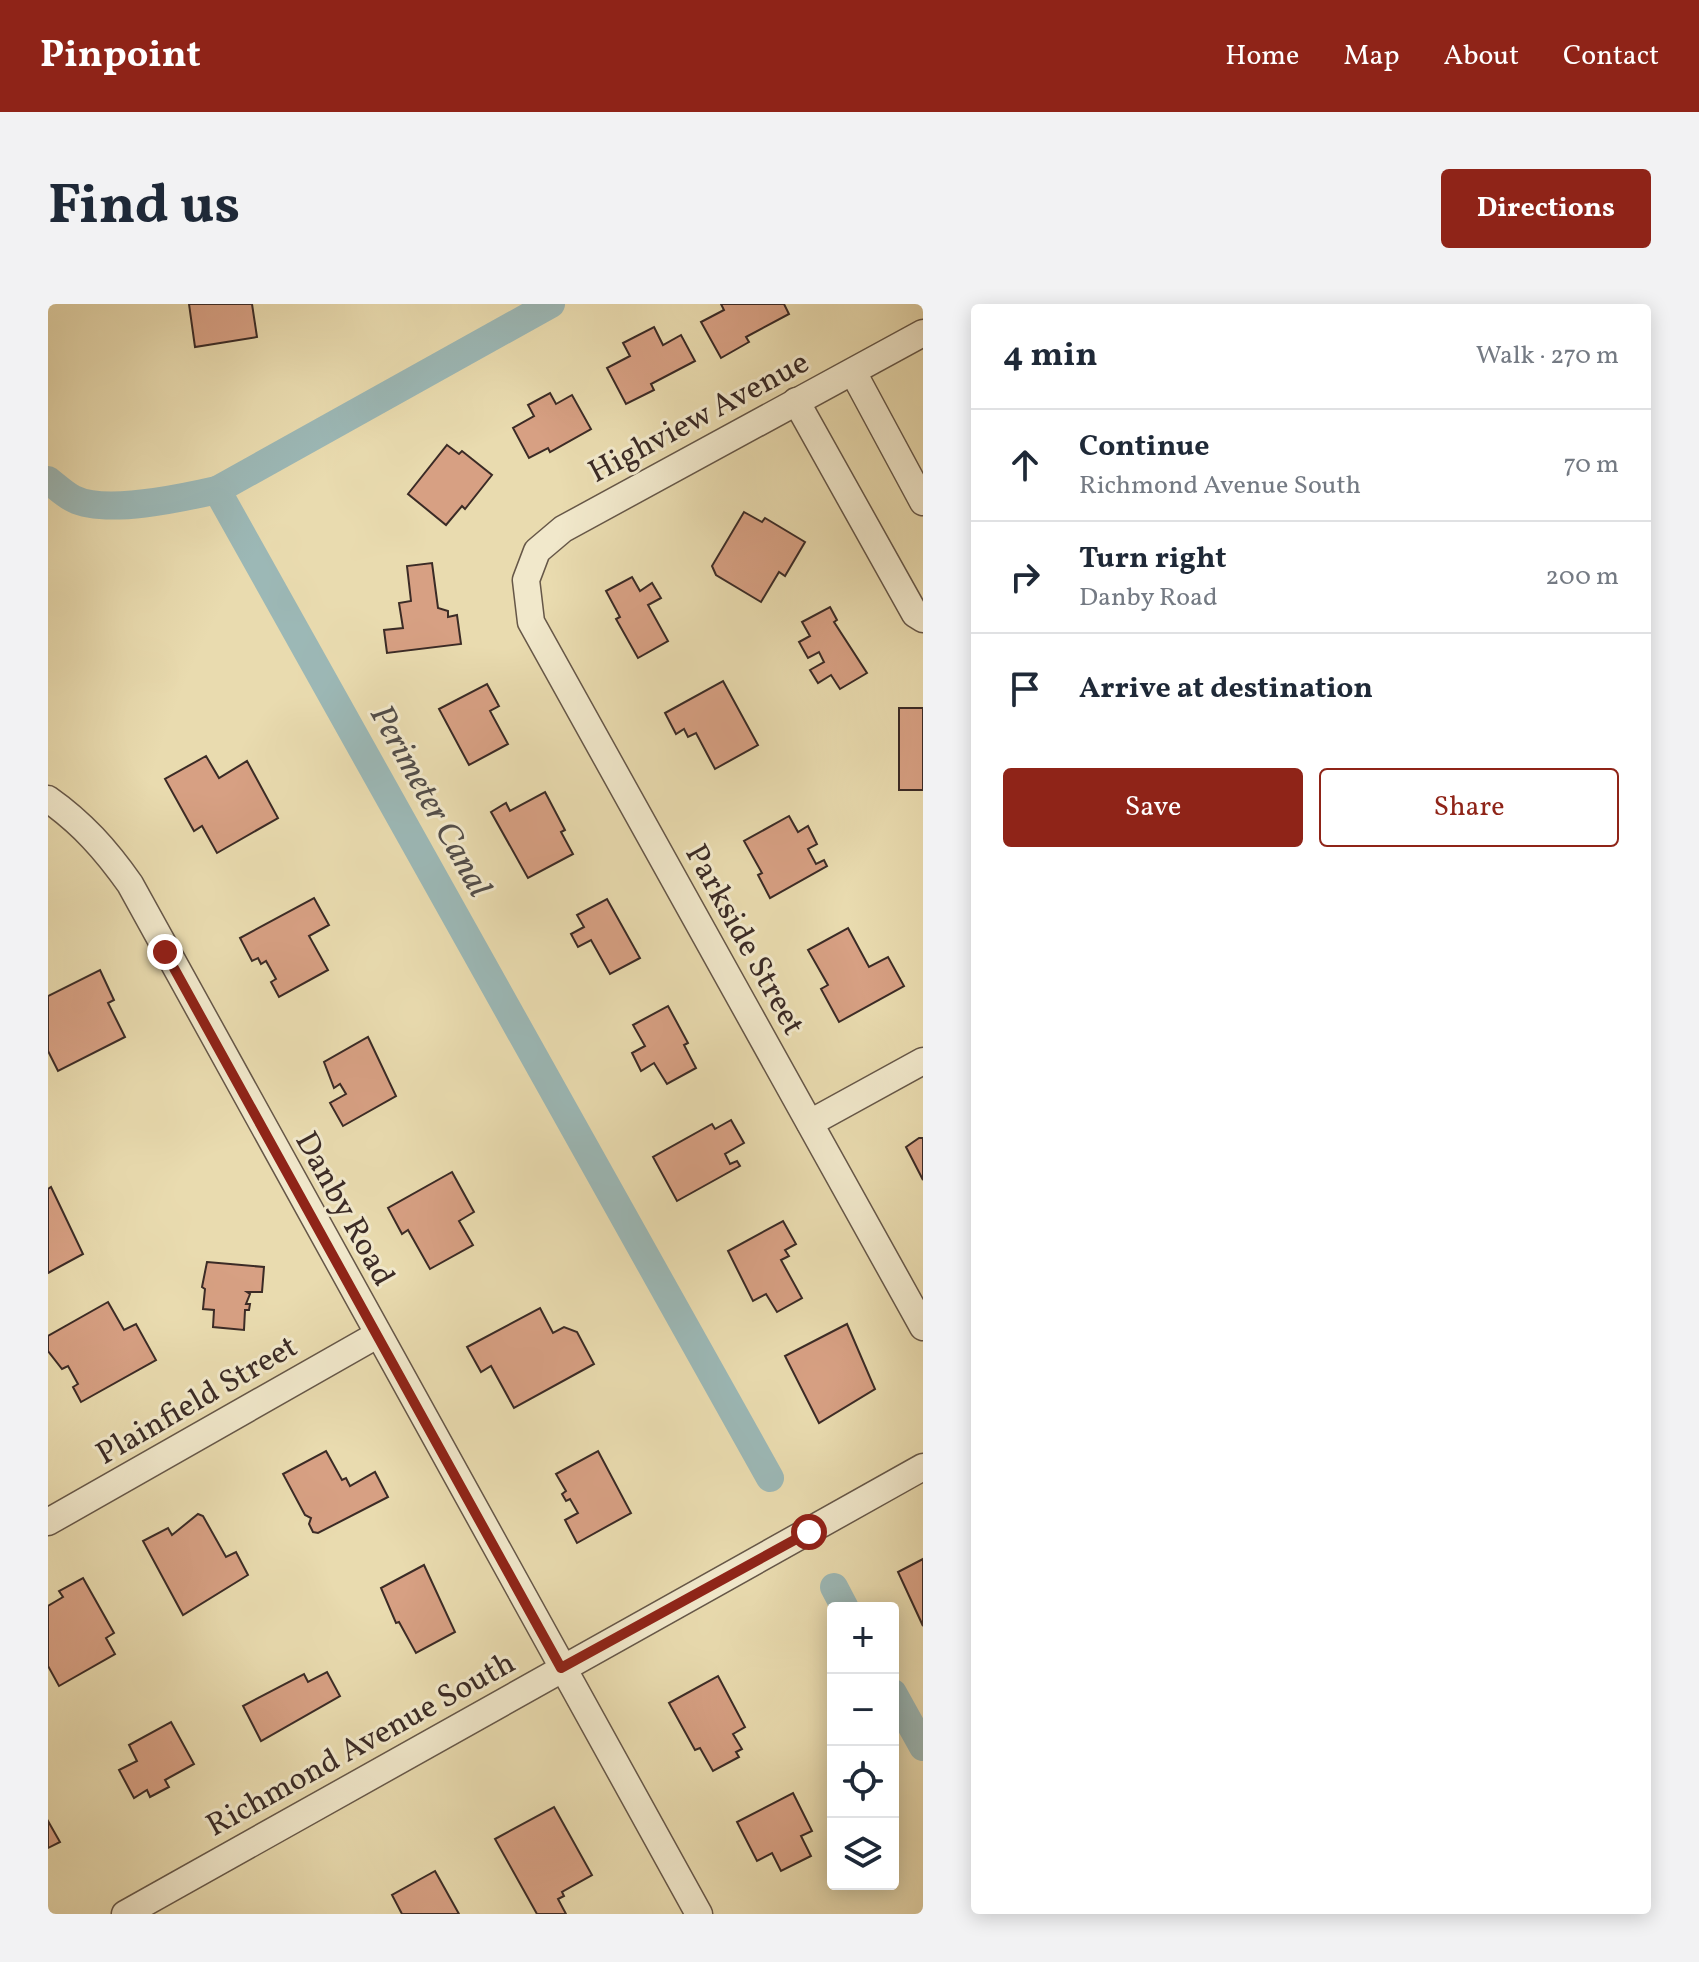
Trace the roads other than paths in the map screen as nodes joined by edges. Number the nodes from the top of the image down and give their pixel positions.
1 (923, 333) edge
2 (853, 372) junction
3 (796, 401) junction
4 (923, 502) edge
5 (526, 580) joint
6 (923, 619) edge
7 (48, 799) edge
8 (923, 1061) edge
9 (810, 1123) junction
10 (923, 1327) edge
11 (377, 1335) junction
12 (923, 1467) edge
13 (50, 1516) edge
14 (561, 1668) junction
15 (125, 1914) edge
16 (699, 1914) edge

1 - 2 street, Highview Avenue
2 - 3 street, Highview Avenue
2 - 4 street
3 - 5 street, Highview Avenue
3 - 6 street
5 - 9 street, Parkside Street
7 - 11 street, Danby Road
8 - 9 street
9 - 10 street, Parkside Street
11 - 13 street, Plainfield Street
11 - 14 street, Danby Road
12 - 14 street, Richmond Avenue South
14 - 15 street, Richmond Avenue South
14 - 16 street, Danby Road

